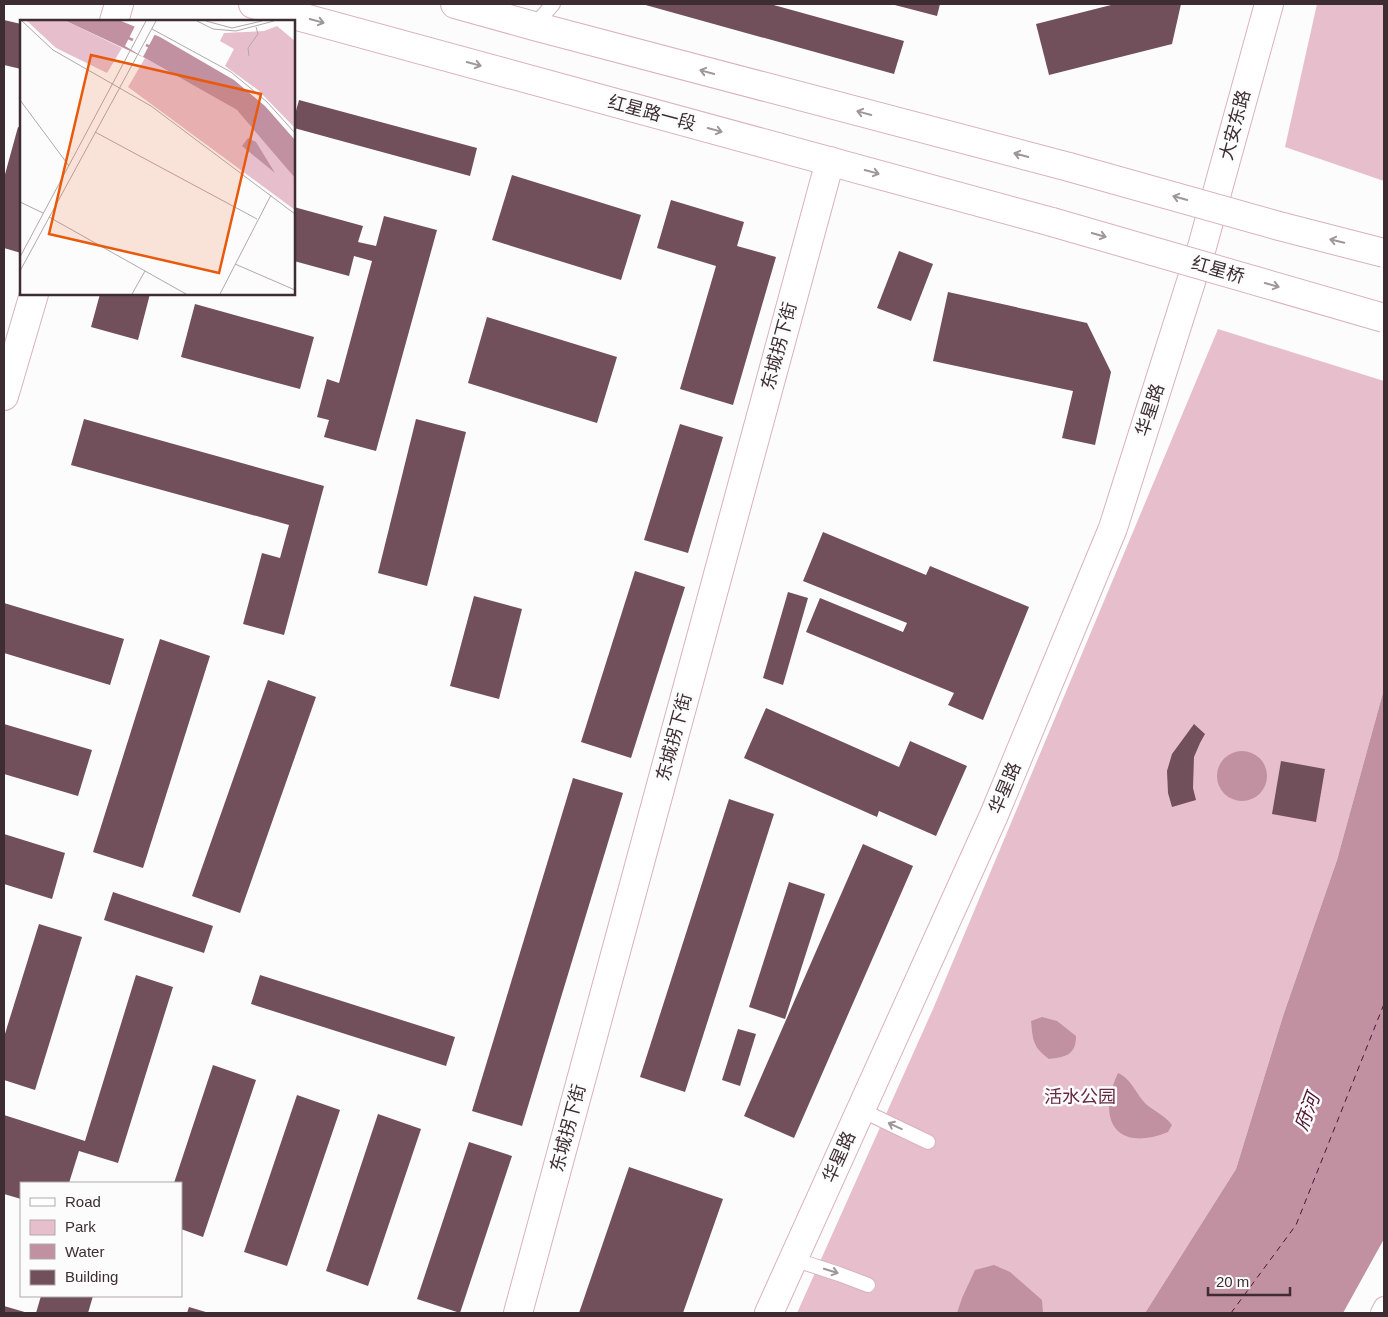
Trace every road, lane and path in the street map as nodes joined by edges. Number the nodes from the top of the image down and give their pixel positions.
1 (119, 4) edge
2 (253, 4) edge
3 (455, 4) edge
4 (553, 4) edge
5 (1269, 4) edge
6 (114, 20) edge
7 (534, 26) junction
8 (830, 161) junction
9 (1052, 222) joint
10 (1202, 247) joint
11 (1384, 253) edge
12 (34, 295) edge
13 (1384, 318) edge
14 (4, 396) edge
15 (861, 1110) junction
16 (928, 1142) dead end
17 (793, 1260) junction
18 (868, 1285) dead end
19 (1384, 1307) edge
20 (518, 1313) edge
21 (769, 1313) edge
22 (1381, 1313) edge

1 - 6 street
2 -> 8 street, 红星路一段
3 - 7 street
4 - 7 lane
5 - 10 street, 大安东路
11 -> 7 street, bridge
8 -> 9 street, 红星路一段
8 - 20 street, 东城拐下街
9 -> 13 street, 红星桥, bridge
10 - 15 street, 华星路
12 - 14 street
16 -> 15 lane
15 - 17 street, 华星路
17 -> 18 lane
17 - 21 street, 华星路
19 - 22 street

